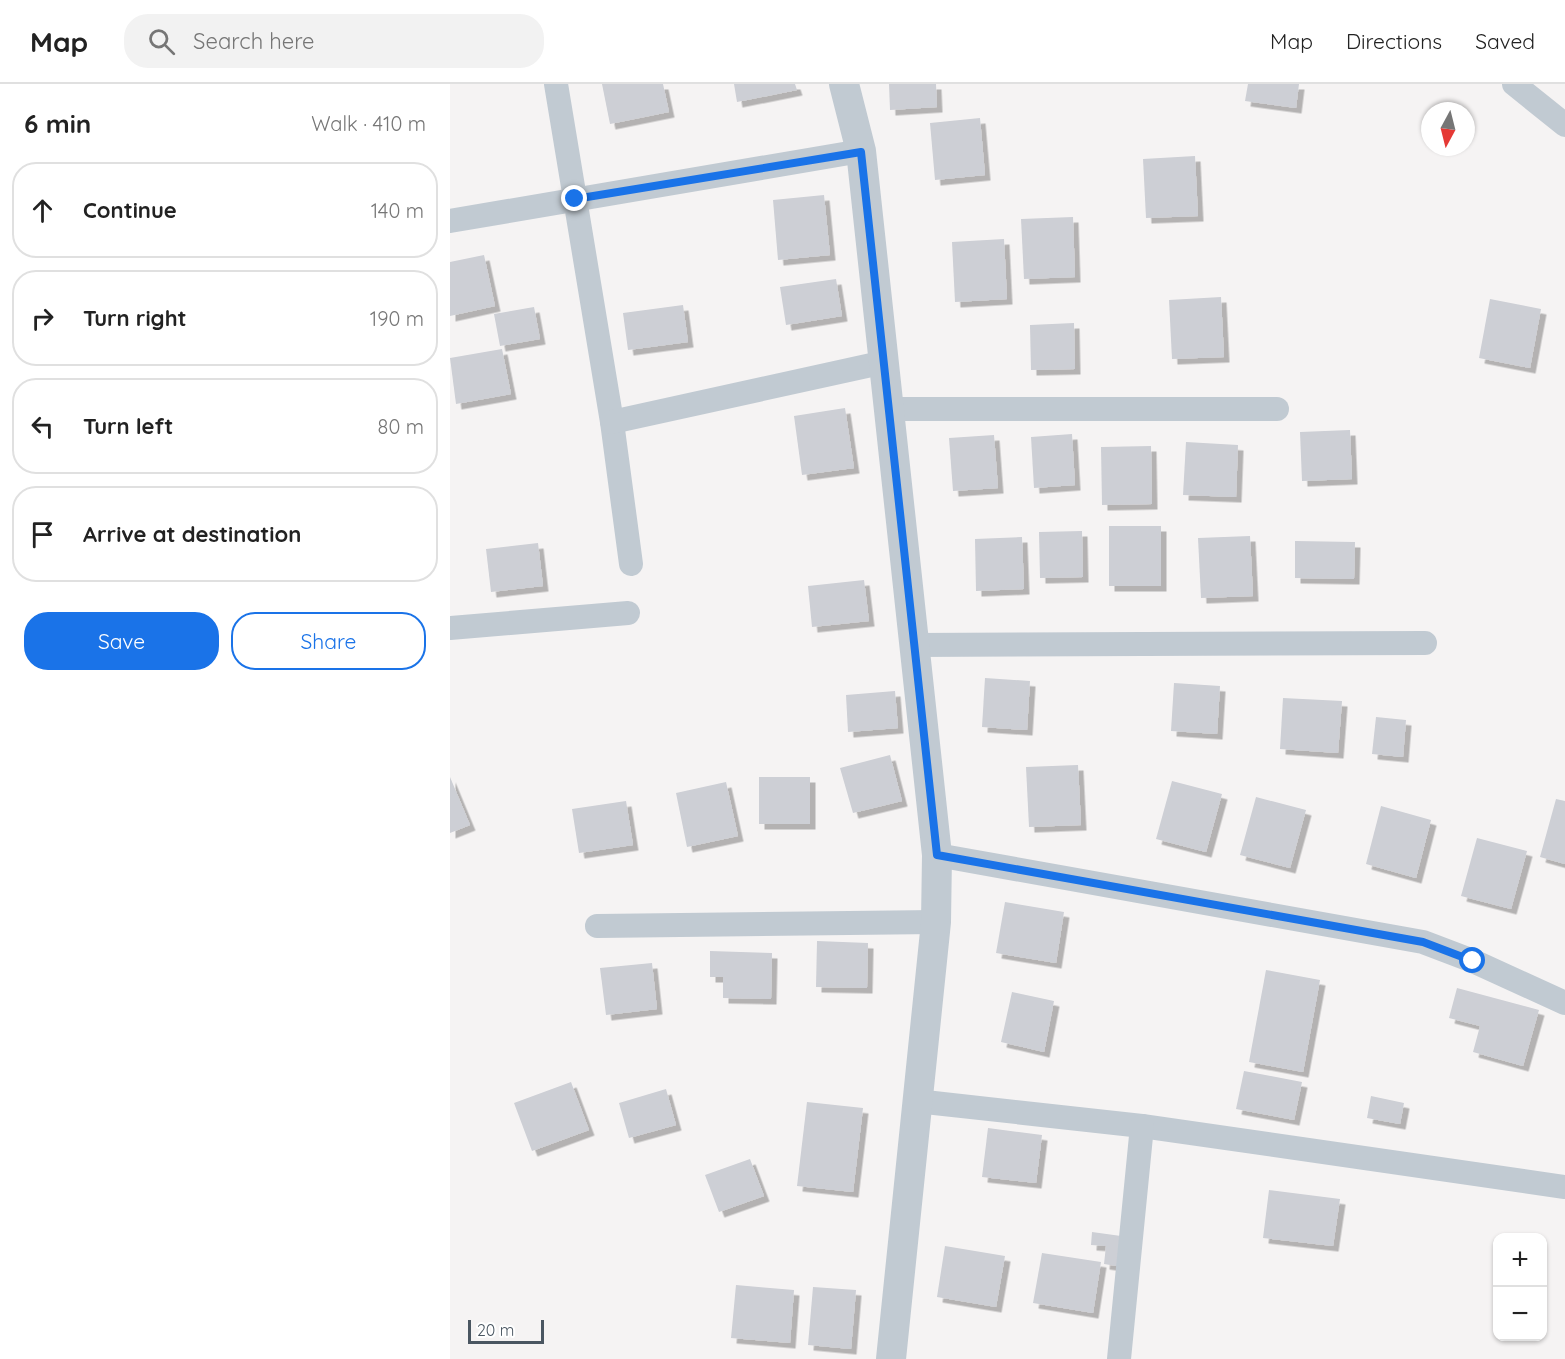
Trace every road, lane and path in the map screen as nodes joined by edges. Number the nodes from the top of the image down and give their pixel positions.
1 (556, 84) edge
2 (844, 84) edge
3 (1514, 84) edge
4 (1565, 125) edge
5 (861, 152) junction
6 (575, 199) junction
7 (450, 221) edge
8 (885, 363) junction
9 (891, 409) junction
10 (1277, 409) dead end
11 (612, 422) junction
12 (631, 564) dead end
13 (628, 613) dead end
14 (450, 627) edge
15 (1425, 643) dead end
16 (914, 645) junction
17 (937, 855) junction
18 (936, 922) junction
19 (597, 926) dead end
20 (1565, 1004) edge
21 (916, 1101) junction
22 (1142, 1126) junction
23 (1565, 1187) edge
24 (891, 1359) edge
25 (1119, 1359) edge

1 - 6 street
2 - 5 street
3 - 4 street
5 - 6 street
5 - 8 street
6 - 7 street
6 - 11 street
8 - 9 street
8 - 11 street
9 - 10 street
9 - 16 street
11 - 12 street
13 - 14 street
15 - 16 street
16 - 17 street
17 - 18 street
17 - 20 street
18 - 19 street
18 - 21 street
21 - 22 street
21 - 24 street
22 - 23 street
22 - 25 street

